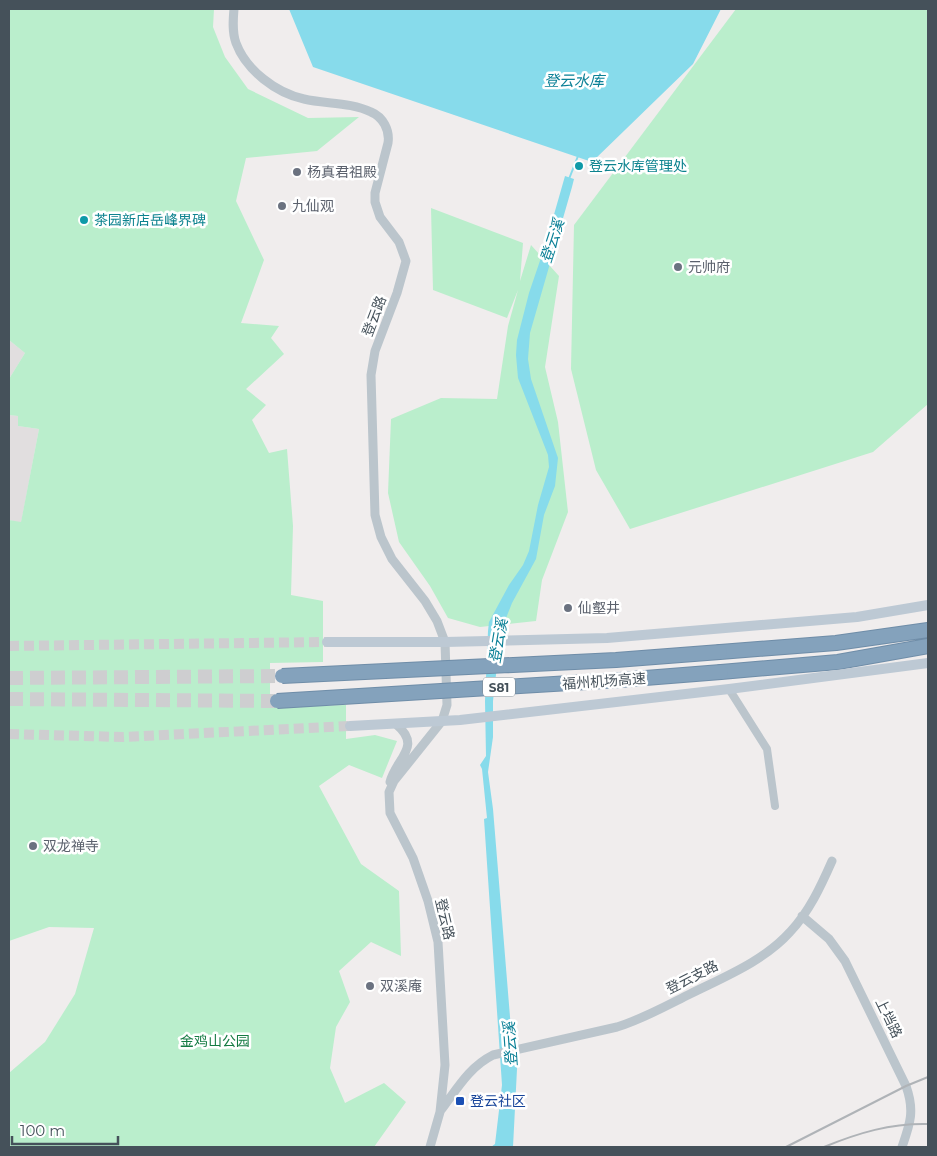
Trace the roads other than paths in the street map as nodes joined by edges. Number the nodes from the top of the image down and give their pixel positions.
1 (234, 9) edge
2 (928, 605) edge
3 (928, 630) edge
4 (327, 642) tunnel mouth
5 (445, 642) junction
6 (928, 646) edge
7 (928, 663) edge
8 (282, 676) tunnel mouth
9 (729, 689) junction
10 (277, 701) tunnel mouth
11 (442, 721) junction
12 (396, 724) junction
13 (350, 726) tunnel mouth
14 (390, 781) junction
15 (389, 792) junction
16 (776, 806) dead end
17 (832, 861) dead end
18 (802, 916) junction
19 (440, 1112) junction
20 (430, 1147) edge
21 (902, 1147) edge

1 - 5 street, 登云路
2 - 5 main road
3 - 8 highway, 福州机场高速 / S81, bridge
4 - 5 main road
5 - 11 street, 登云路
6 - 10 highway, 福州机场高速 / S81, bridge
7 - 9 main road
9 - 11 main road
9 - 16 street
11 - 12 main road
11 - 14 street
11 - 15 street, 登云路
12 - 13 main road
12 - 14 street
14 - 15 street
15 - 19 street, 登云路
17 - 18 street, 登云支路
18 - 19 street, 登云支路
18 - 21 street, 上垱路
19 - 20 street, 登云路

